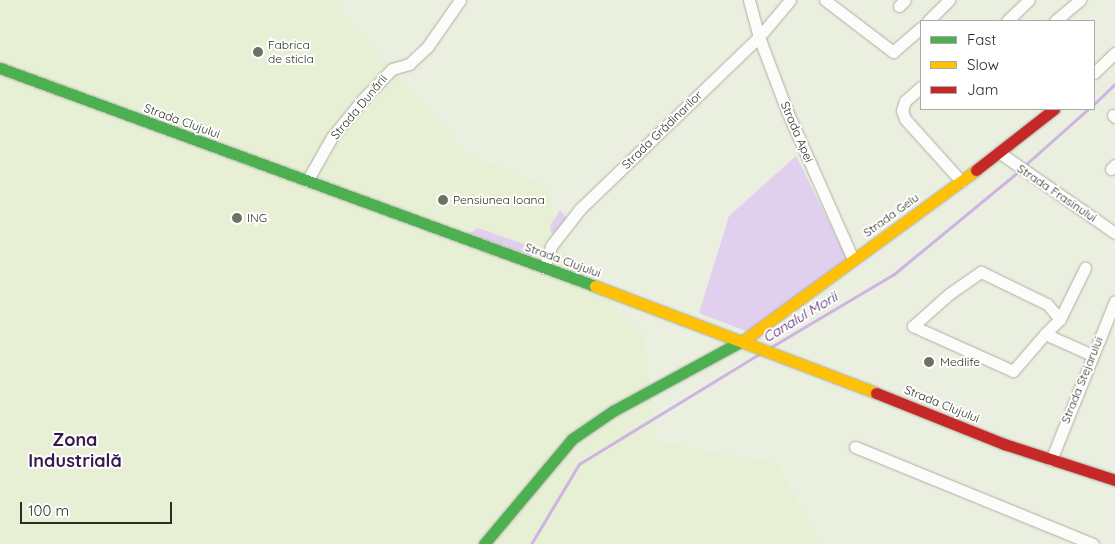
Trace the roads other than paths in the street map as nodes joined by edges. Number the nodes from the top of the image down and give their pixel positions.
1 (460, 0) edge
2 (749, 0) edge
3 (790, 0) edge
4 (825, 0) edge
5 (949, 0) edge
6 (1029, 0) edge
7 (1080, 0) edge
8 (929, 20) edge
9 (1008, 20) edge
10 (1056, 20) edge
11 (920, 31) edge
12 (759, 37) junction
13 (1115, 53) edge
14 (0, 68) edge
15 (1095, 72) edge
16 (920, 88) edge
17 (1053, 110) edge
18 (1000, 153) junction
19 (307, 181) junction
20 (960, 181) junction
21 (1115, 233) edge
22 (854, 260) junction
23 (544, 268) junction
24 (1085, 268) dead end
25 (1115, 301) edge
26 (1060, 319) junction
27 (1045, 334) junction
28 (742, 341) junction
29 (1092, 355) junction
30 (854, 447) dead end
31 (1051, 460) junction
32 (1115, 480) edge
33 (1065, 538) edge
34 (484, 544) edge
35 (1093, 544) edge

1 - 19 street, Strada Dunării
2 - 12 street, Strada Apei
3 - 12 street, Strada Grădinarilor
4 - 11 street
5 - 8 street
6 - 9 street
7 - 10 street
12 - 22 street, Strada Apei
12 - 23 street, Strada Grădinarilor
13 - 15 street
14 - 19 main road, Strada Clujului
16 - 20 street
17 - 18 main road, Strada Gelu
18 - 20 main road, Strada Gelu
18 - 21 street, Strada Frasinului
19 - 23 main road, Strada Clujului
20 - 22 main road, Strada Gelu
22 - 28 main road, Strada Gelu
23 - 28 main road, Strada Clujului
24 - 26 street
25 - 29 street, Strada Stejarului
26 - 27 street
26 - 27 street
27 - 29 street
28 - 31 main road, Strada Clujului
28 - 34 main road, Strada Gelu
29 - 31 street, Strada Stejarului
30 - 33 street
31 - 32 main road, Strada Clujului
33 - 35 street

